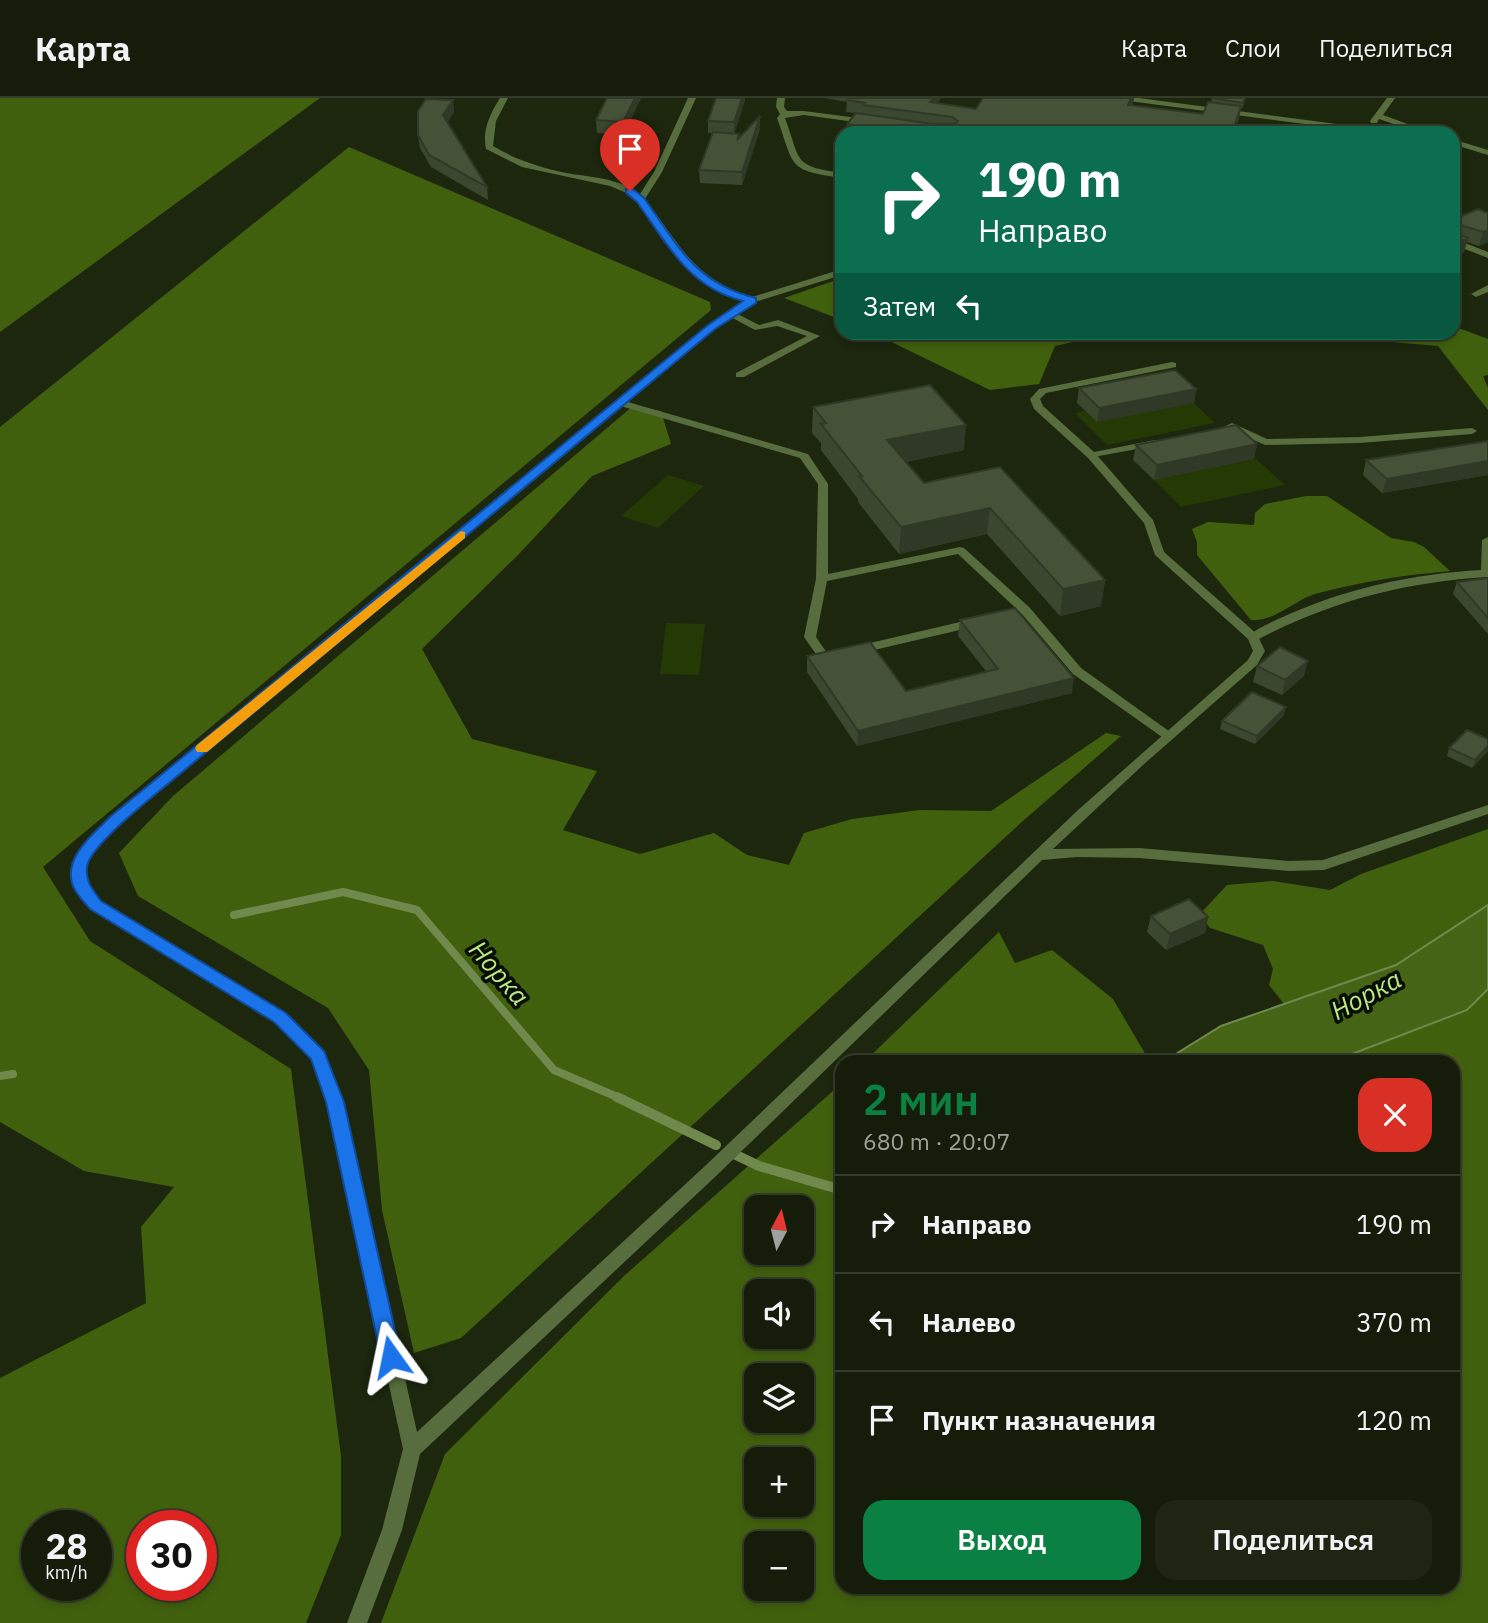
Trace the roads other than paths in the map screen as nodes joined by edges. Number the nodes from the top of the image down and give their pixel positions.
1 (503, 98) edge
2 (692, 98) edge
3 (781, 98) edge
4 (1121, 98) edge
5 (1391, 98) edge
6 (784, 114) junction
7 (1378, 116) junction
8 (885, 124) edge
9 (1322, 126) edge
10 (1370, 126) edge
11 (1406, 126) edge
12 (1460, 144) edge
13 (1488, 153) edge
14 (835, 175) edge
15 (640, 200) junction
16 (1460, 244) edge
17 (1488, 255) edge
18 (835, 274) edge
19 (1488, 288) edge
20 (1476, 294) dead end
21 (752, 300) junction
22 (730, 313) junction
23 (1171, 365) dead end
24 (740, 376) dead end
25 (621, 403) junction
26 (1220, 429) edge
27 (1472, 431) dead end
28 (1169, 440) edge
29 (1092, 456) junction
30 (1488, 540) edge
31 (1488, 573) edge
32 (822, 579) junction
33 (1026, 611) junction
34 (1012, 614) edge
35 (985, 620) edge
36 (1253, 637) junction
37 (1167, 734) junction
38 (1488, 809) edge
39 (1041, 855) junction
40 (412, 1449) junction
41 (356, 1623) edge

1 - 15 street
2 - 15 street
3 - 6 street
4 - 9 street
5 - 7 street
6 - 8 street
6 - 14 street
7 - 10 street
7 - 11 street
12 - 13 street
15 - 21 street
16 - 17 street
18 - 21 street
19 - 20 street
21 - 22 street
22 - 24 street
22 - 25 street
23 - 29 street
25 - 32 street
25 - 40 street
26 - 27 street
28 - 29 street
29 - 36 street
30 - 31 street
31 - 36 street
32 - 33 street
32 - 35 street
33 - 34 street
33 - 37 street
36 - 37 street
37 - 39 street
38 - 39 street
39 - 40 street
40 - 41 street

